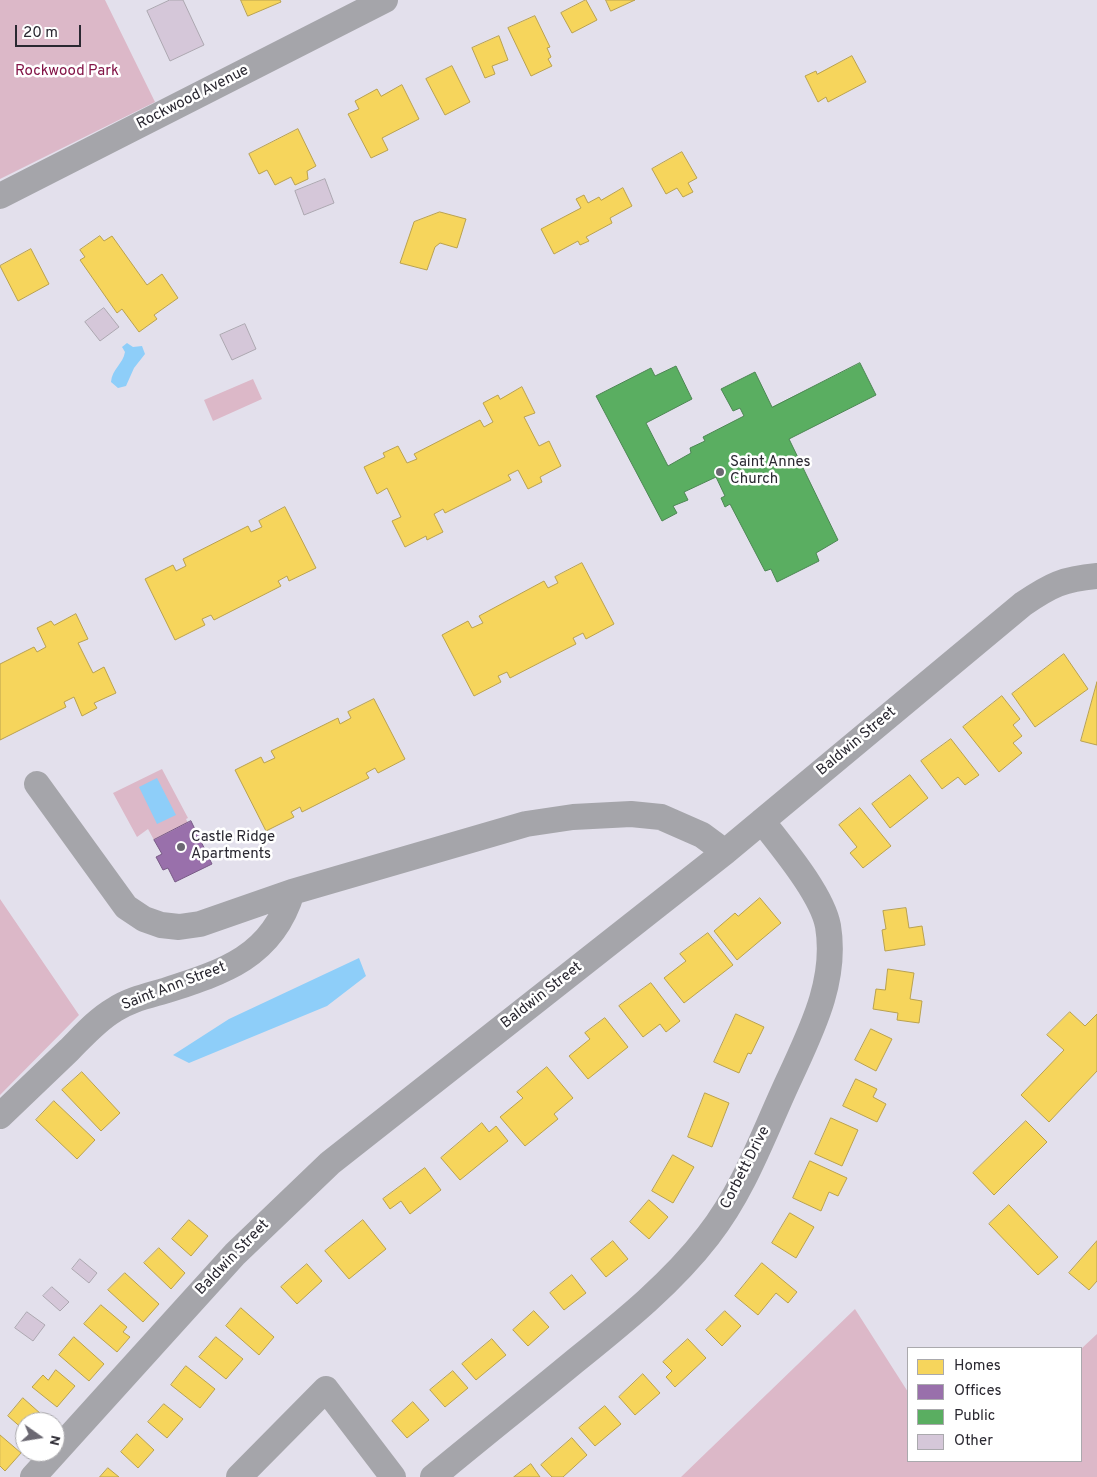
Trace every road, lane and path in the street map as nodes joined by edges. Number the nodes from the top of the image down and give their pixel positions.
1 (385, 0) edge
2 (0, 196) edge
3 (1097, 576) edge
4 (37, 784) dead end
5 (762, 821) junction
6 (725, 852) junction
7 (292, 892) junction
8 (0, 1116) edge
9 (33, 1477) edge
10 (239, 1477) edge
11 (393, 1477) edge
12 (433, 1477) edge

1 - 2 street, Rockwood Avenue
3 - 5 street, Baldwin Street
4 - 7 street
5 - 6 street, Baldwin Street
5 - 12 street, Corbett Drive
6 - 7 street
6 - 9 street, Baldwin Street
7 - 8 street, Saint Ann Street
10 - 11 street

